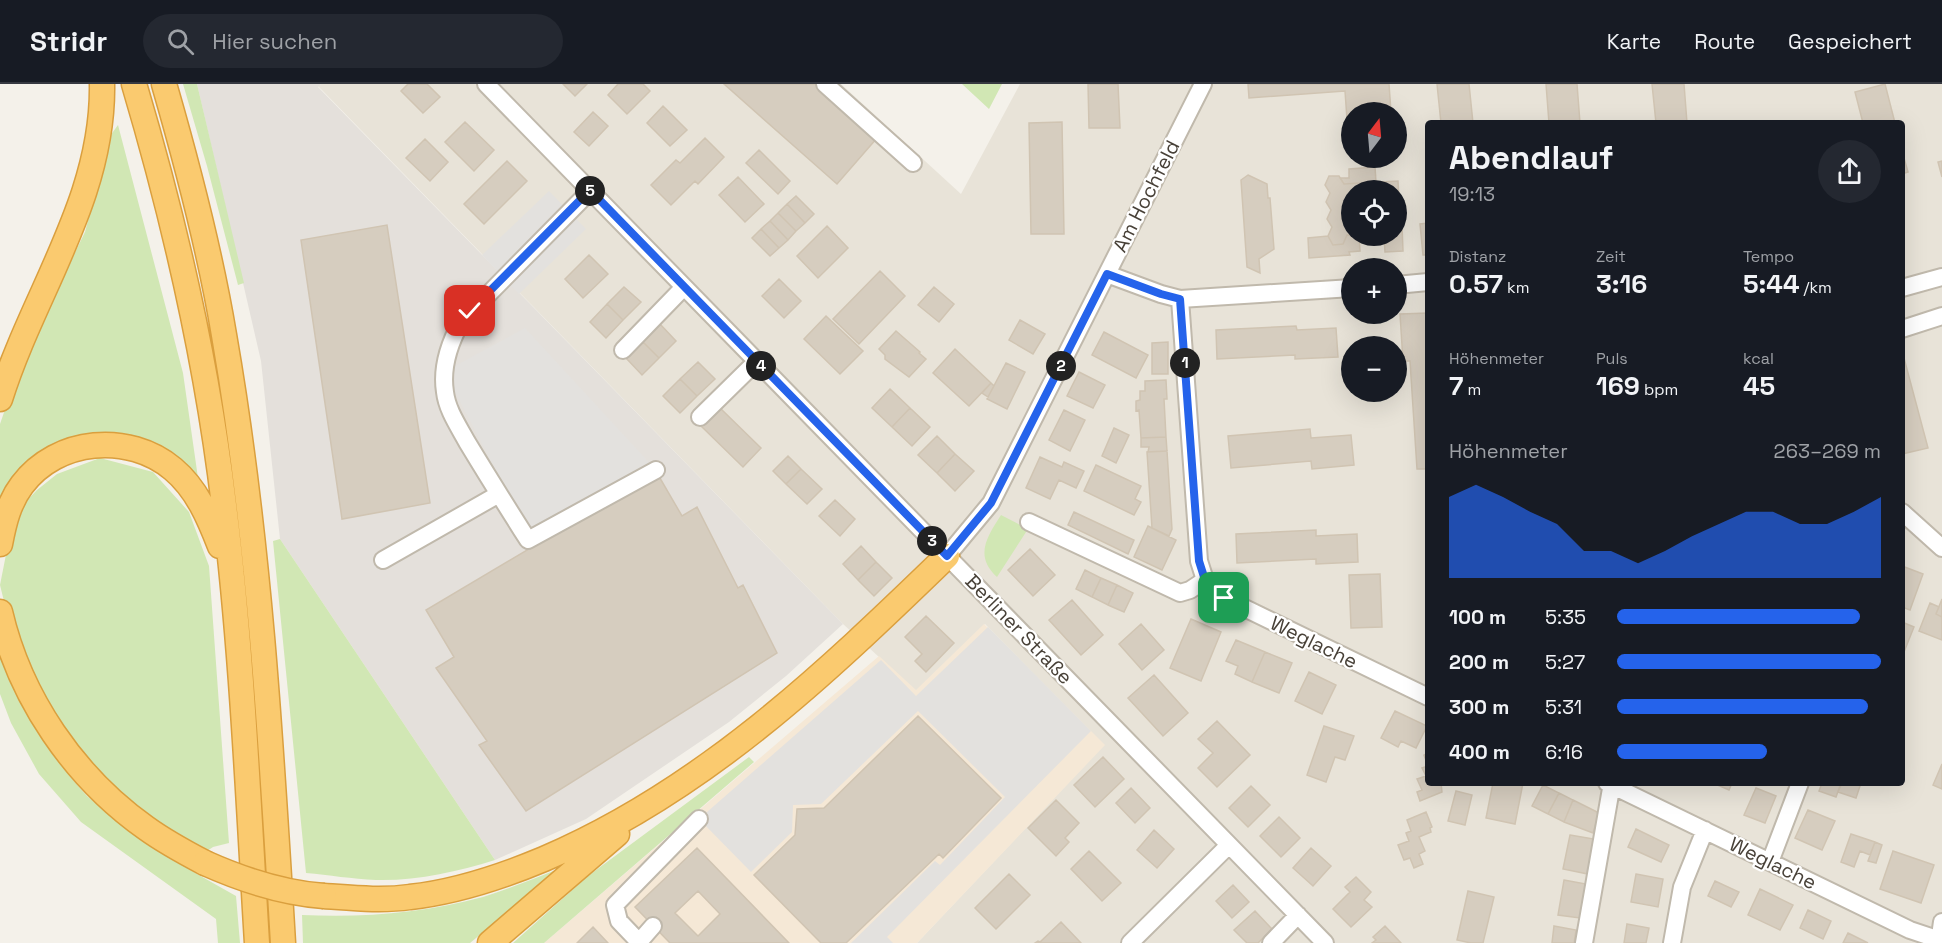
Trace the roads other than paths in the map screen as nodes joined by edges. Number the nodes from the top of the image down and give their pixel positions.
1 (102, 84) edge
2 (134, 84) edge
3 (164, 84) edge
4 (486, 84) edge
5 (825, 84) edge
6 (1203, 84) edge
7 (913, 163) dead end
8 (590, 190) junction
9 (1107, 274) junction
10 (1942, 277) edge
11 (1425, 282) edge
12 (1407, 284) edge
13 (684, 286) junction
14 (1905, 287) edge
15 (1341, 289) edge
16 (1180, 299) junction
17 (1942, 316) edge
18 (1905, 328) edge
19 (623, 350) dead end
20 (756, 361) junction
21 (0, 399) edge
22 (700, 417) dead end
23 (656, 470) dead end
24 (499, 494) junction
25 (1905, 515) edge
26 (1029, 522) dead end
27 (0, 544) edge
28 (1942, 548) edge
29 (947, 556) junction
30 (383, 560) dead end
31 (232, 578) junction
32 (1205, 580) junction
33 (0, 612) edge
34 (1425, 696) edge
35 (1610, 786) edge
36 (1614, 786) edge
37 (1799, 786) edge
38 (653, 802) junction
39 (699, 819) dead end
40 (1705, 831) junction
41 (1229, 845) junction
42 (1770, 862) junction
43 (1298, 915) junction
44 (1942, 922) edge
45 (653, 926) dead end
46 (1940, 941) edge
47 (640, 942) edge
48 (257, 943) edge
49 (283, 943) edge
50 (490, 943) edge
51 (1130, 943) edge
52 (1270, 943) edge
53 (1325, 943) edge
54 (1584, 943) edge
55 (1672, 943) edge

1 - 21 highway
2 - 31 highway
3 - 49 highway
4 - 8 street, Berliner Straße
5 - 7 street
6 - 9 street, Am Hochfeld
8 - 13 street, Berliner Straße
8 - 24 street
9 - 16 street
9 - 29 street, Am Hochfeld
10 - 14 street
11 - 12 street
13 - 19 street
13 - 20 street, Berliner Straße
15 - 16 street
16 - 32 street
17 - 18 street
20 - 22 street
20 - 29 street, Berliner Straße
23 - 24 street
24 - 30 street
25 - 28 street
26 - 32 street
27 - 31 highway
29 - 38 highway
29 - 41 street, Berliner Straße
31 - 48 highway
32 - 34 street, Weglache
33 - 38 highway, bridge
35 - 54 street
36 - 40 street, Weglache
37 - 42 street
38 - 50 highway
39 - 47 street
40 - 42 street, Weglache
40 - 55 street
41 - 43 street, Berliner Straße
41 - 51 street
42 - 46 street, Weglache
43 - 52 street
43 - 53 street, Berliner Straße
44 - 46 street
45 - 47 street

